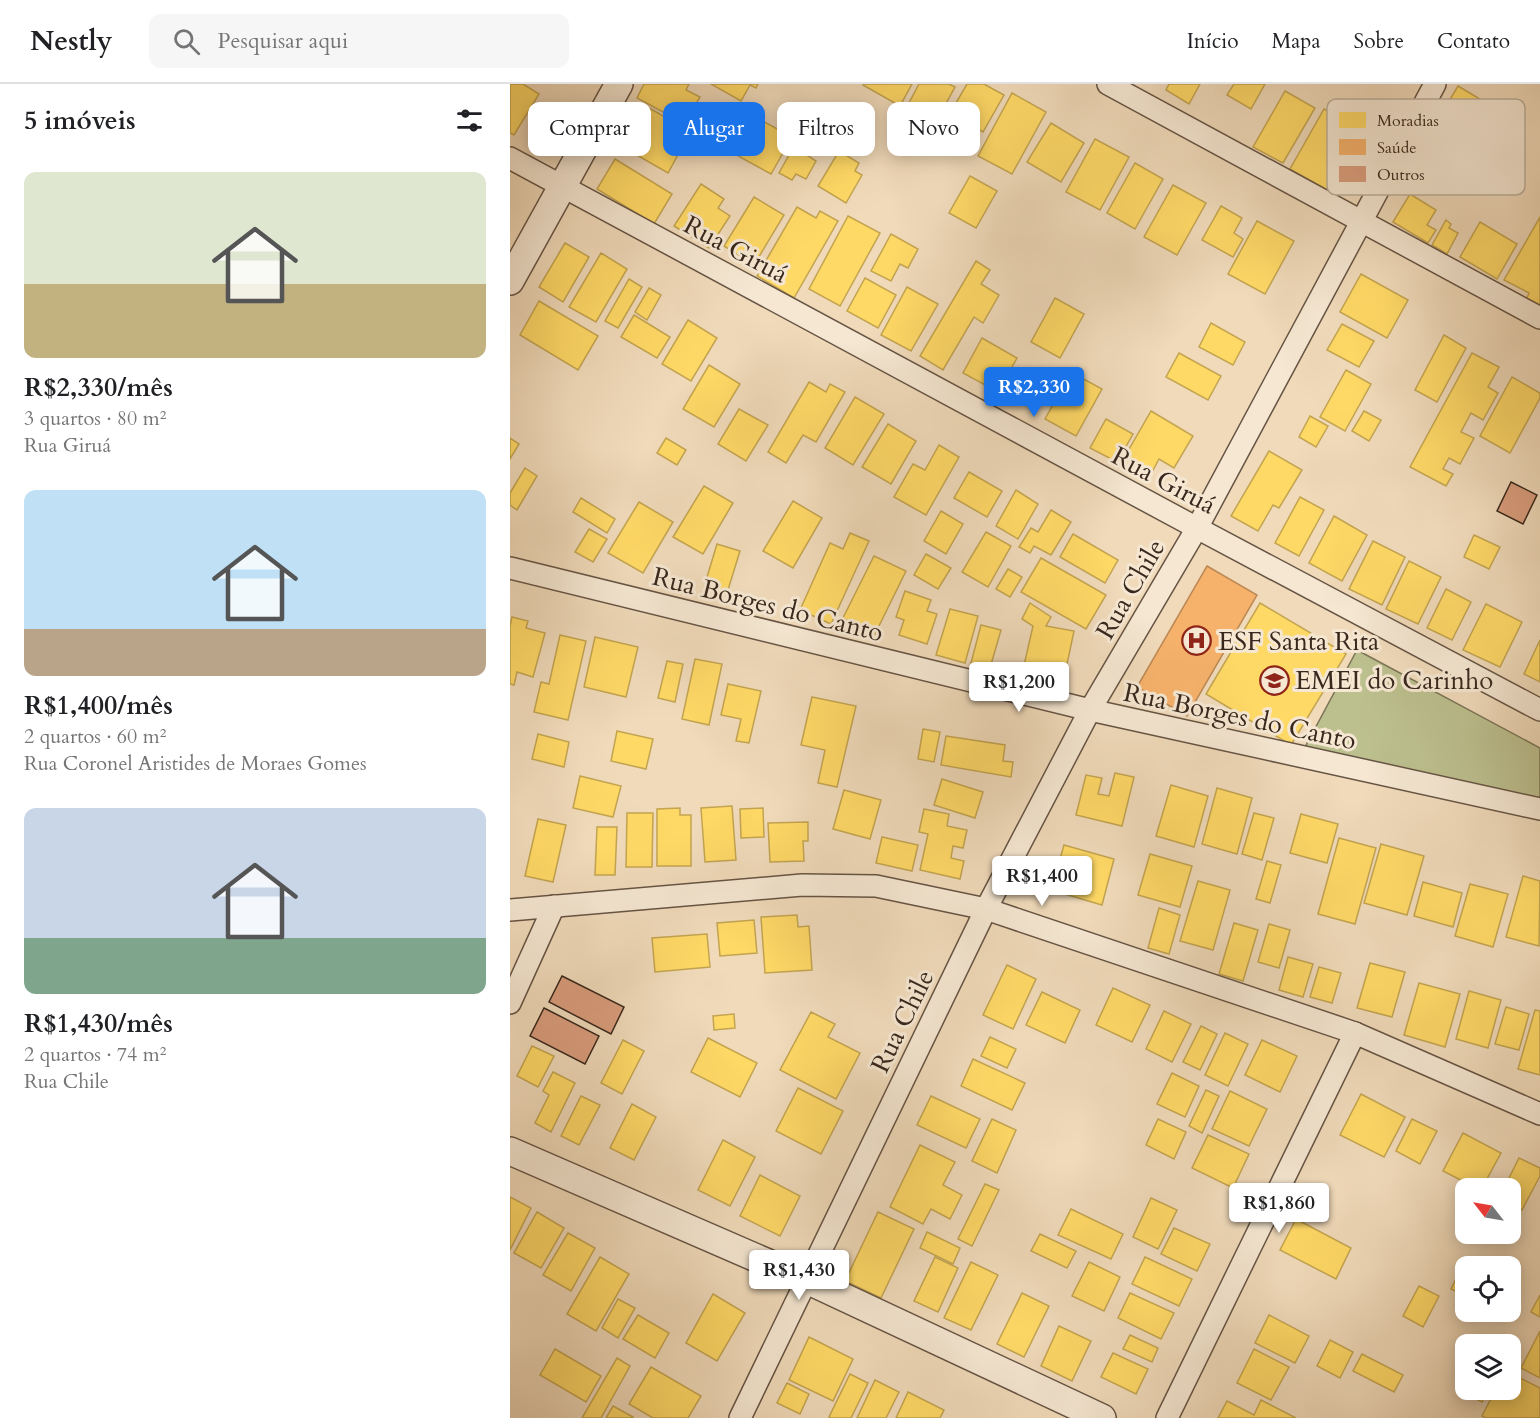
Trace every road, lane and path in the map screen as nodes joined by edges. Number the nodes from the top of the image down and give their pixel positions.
1 (619, 84) edge
2 (1108, 84) edge
3 (1435, 84) edge
4 (1427, 99) edge
5 (510, 158) edge
6 (561, 186) junction
7 (1375, 195) edge
8 (1361, 222) junction
9 (510, 281) edge
10 (1540, 318) edge
11 (1197, 528) junction
12 (510, 568) edge
13 (1090, 710) junction
14 (1540, 710) edge
15 (1540, 809) edge
16 (554, 906) junction
17 (986, 909) junction
18 (510, 910) edge
19 (510, 1003) edge
20 (1355, 1033) junction
21 (1540, 1113) edge
22 (510, 1151) edge
23 (807, 1280) junction
24 (740, 1418) edge
25 (1102, 1418) edge
26 (1167, 1418) edge

1 - 6 street
2 - 8 street
3 - 4 street, Rua Chile
5 - 6 street, Rua Giruá
6 - 9 street
6 - 11 street, Rua Giruá
7 - 8 street, Rua Chile
8 - 10 street
8 - 11 street, Rua Chile
11 - 13 street, Rua Chile
11 - 14 street, Rua Giruá
12 - 13 street, Rua Borges do Canto
13 - 15 street, Rua Borges do Canto
13 - 17 street, Rua Chile
16 - 17 street
16 - 18 street
16 - 19 street
17 - 20 street
17 - 23 street, Rua Chile
20 - 21 street
20 - 26 street
22 - 23 street
23 - 24 street, Rua Chile
23 - 25 street

